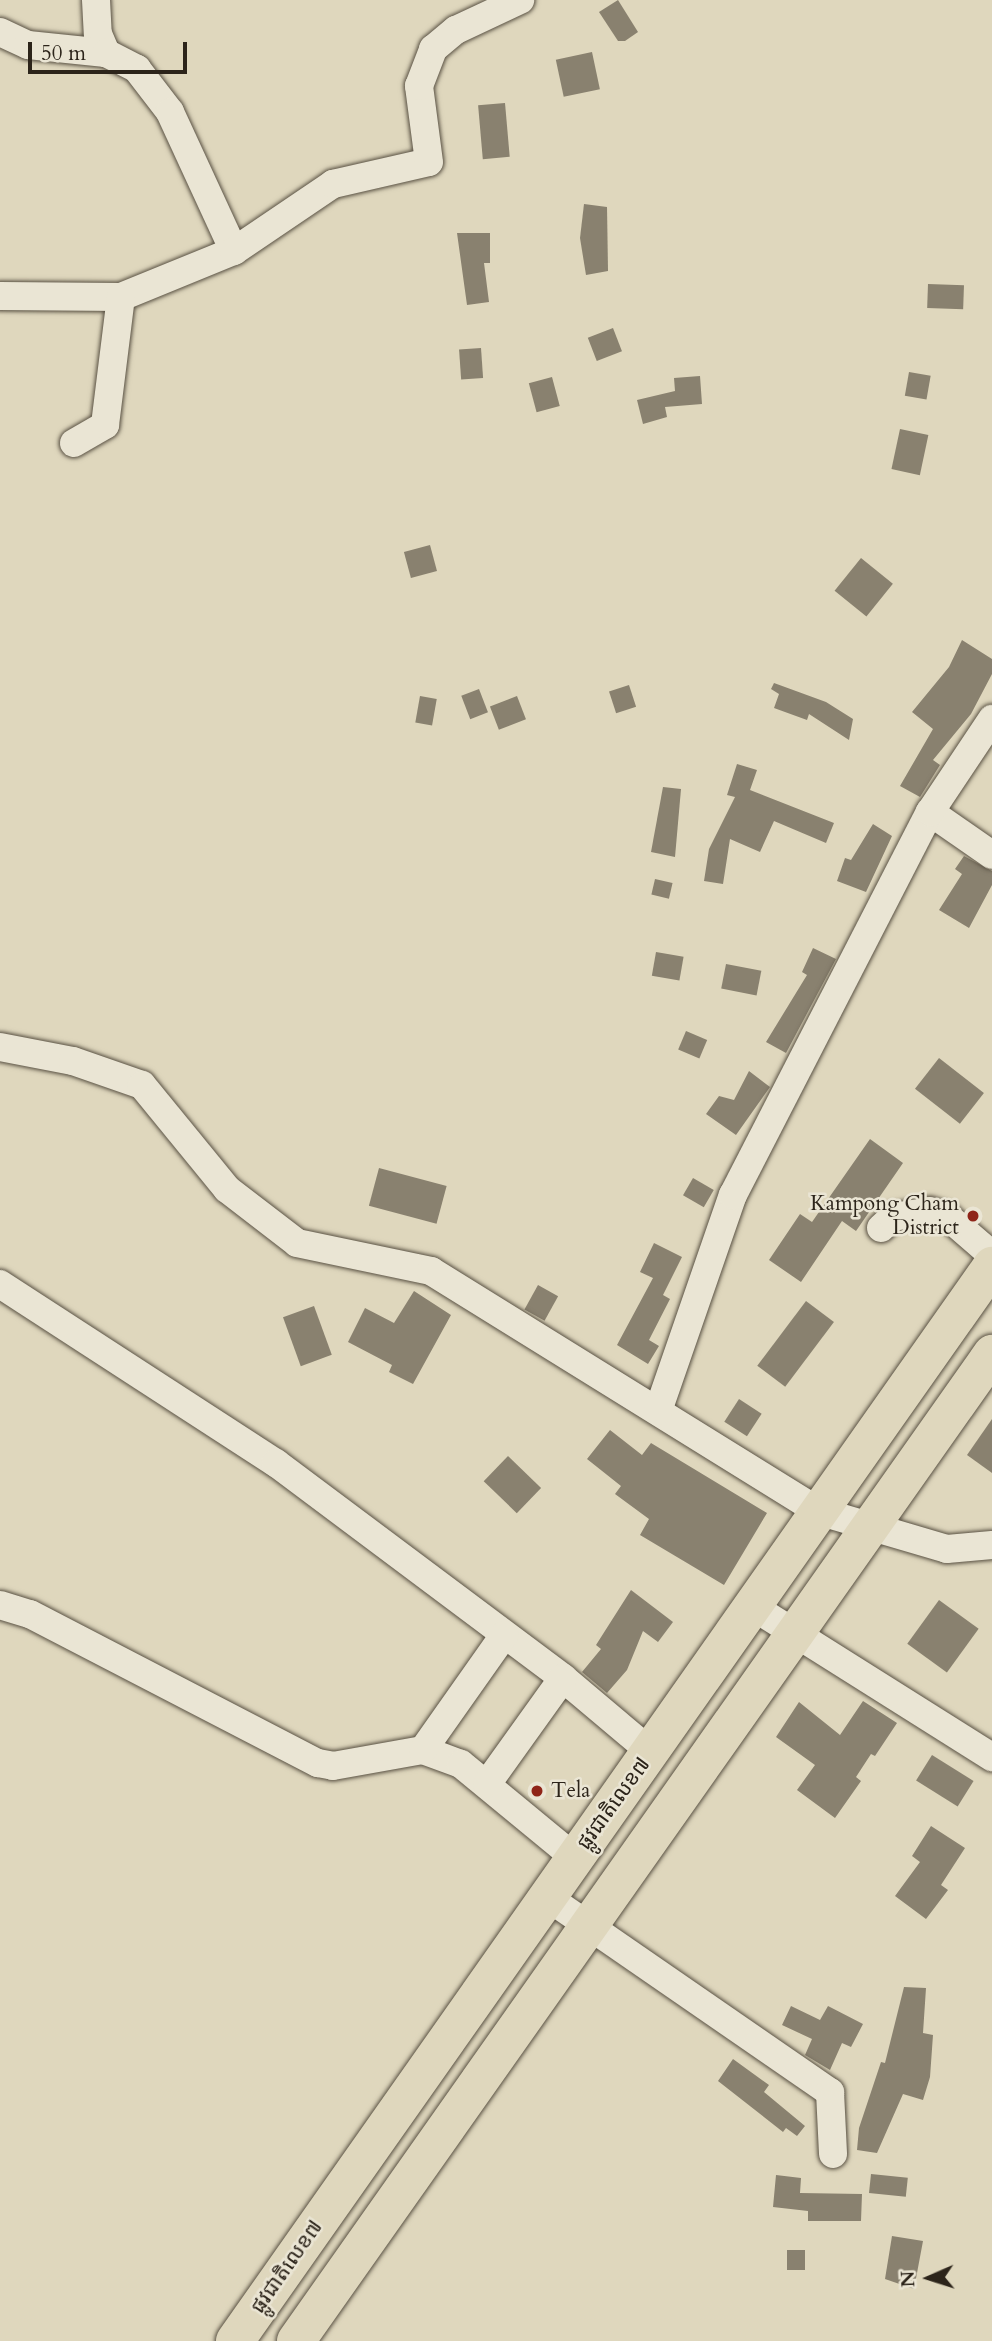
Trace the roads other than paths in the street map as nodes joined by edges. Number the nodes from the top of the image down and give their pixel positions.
1 (96, 0) edge
2 (520, 0) edge
3 (0, 32) edge
4 (106, 53) junction
5 (234, 251) junction
6 (0, 296) edge
7 (121, 297) junction
8 (74, 443) dead end
9 (992, 719) edge
10 (930, 813) junction
11 (992, 855) edge
12 (0, 1047) edge
13 (881, 1228) dead end
14 (992, 1255) edge
15 (992, 1266) edge
16 (0, 1284) edge
17 (992, 1354) edge
18 (658, 1411) junction
19 (818, 1511) junction
20 (992, 1545) edge
21 (0, 1605) edge
22 (752, 1606) junction
23 (504, 1635) junction
24 (563, 1678) junction
25 (423, 1750) junction
26 (651, 1752) junction
27 (992, 1757) edge
28 (487, 1784) junction
29 (575, 1858) junction
30 (547, 1897) junction
31 (833, 2154) dead end
32 (235, 2341) edge
33 (296, 2341) edge

1 - 4 street
2 - 5 street
3 - 4 street
4 - 5 street
5 - 7 street
6 - 7 street
7 - 8 street
9 - 10 street
10 - 11 street
10 - 18 street
12 - 18 street
13 - 14 street
15 - 19 highway, ផ្លូវជាតិលេខ៧
16 - 23 street
17 - 33 highway
18 - 19 street
19 - 20 street
19 - 22 highway, ផ្លូវជាតិលេខ៧
21 - 25 street
22 - 26 highway, ផ្លូវជាតិលេខ៧
22 - 27 street
23 - 24 street
23 - 25 street
24 - 26 street
24 - 28 street
25 - 28 street
26 - 29 highway, ផ្លូវជាតិលេខ៧
28 - 29 street
29 - 30 highway, ផ្លូវជាតិលេខ៧
30 - 31 street
30 - 32 highway, ផ្លូវជាតិលេខ៧

